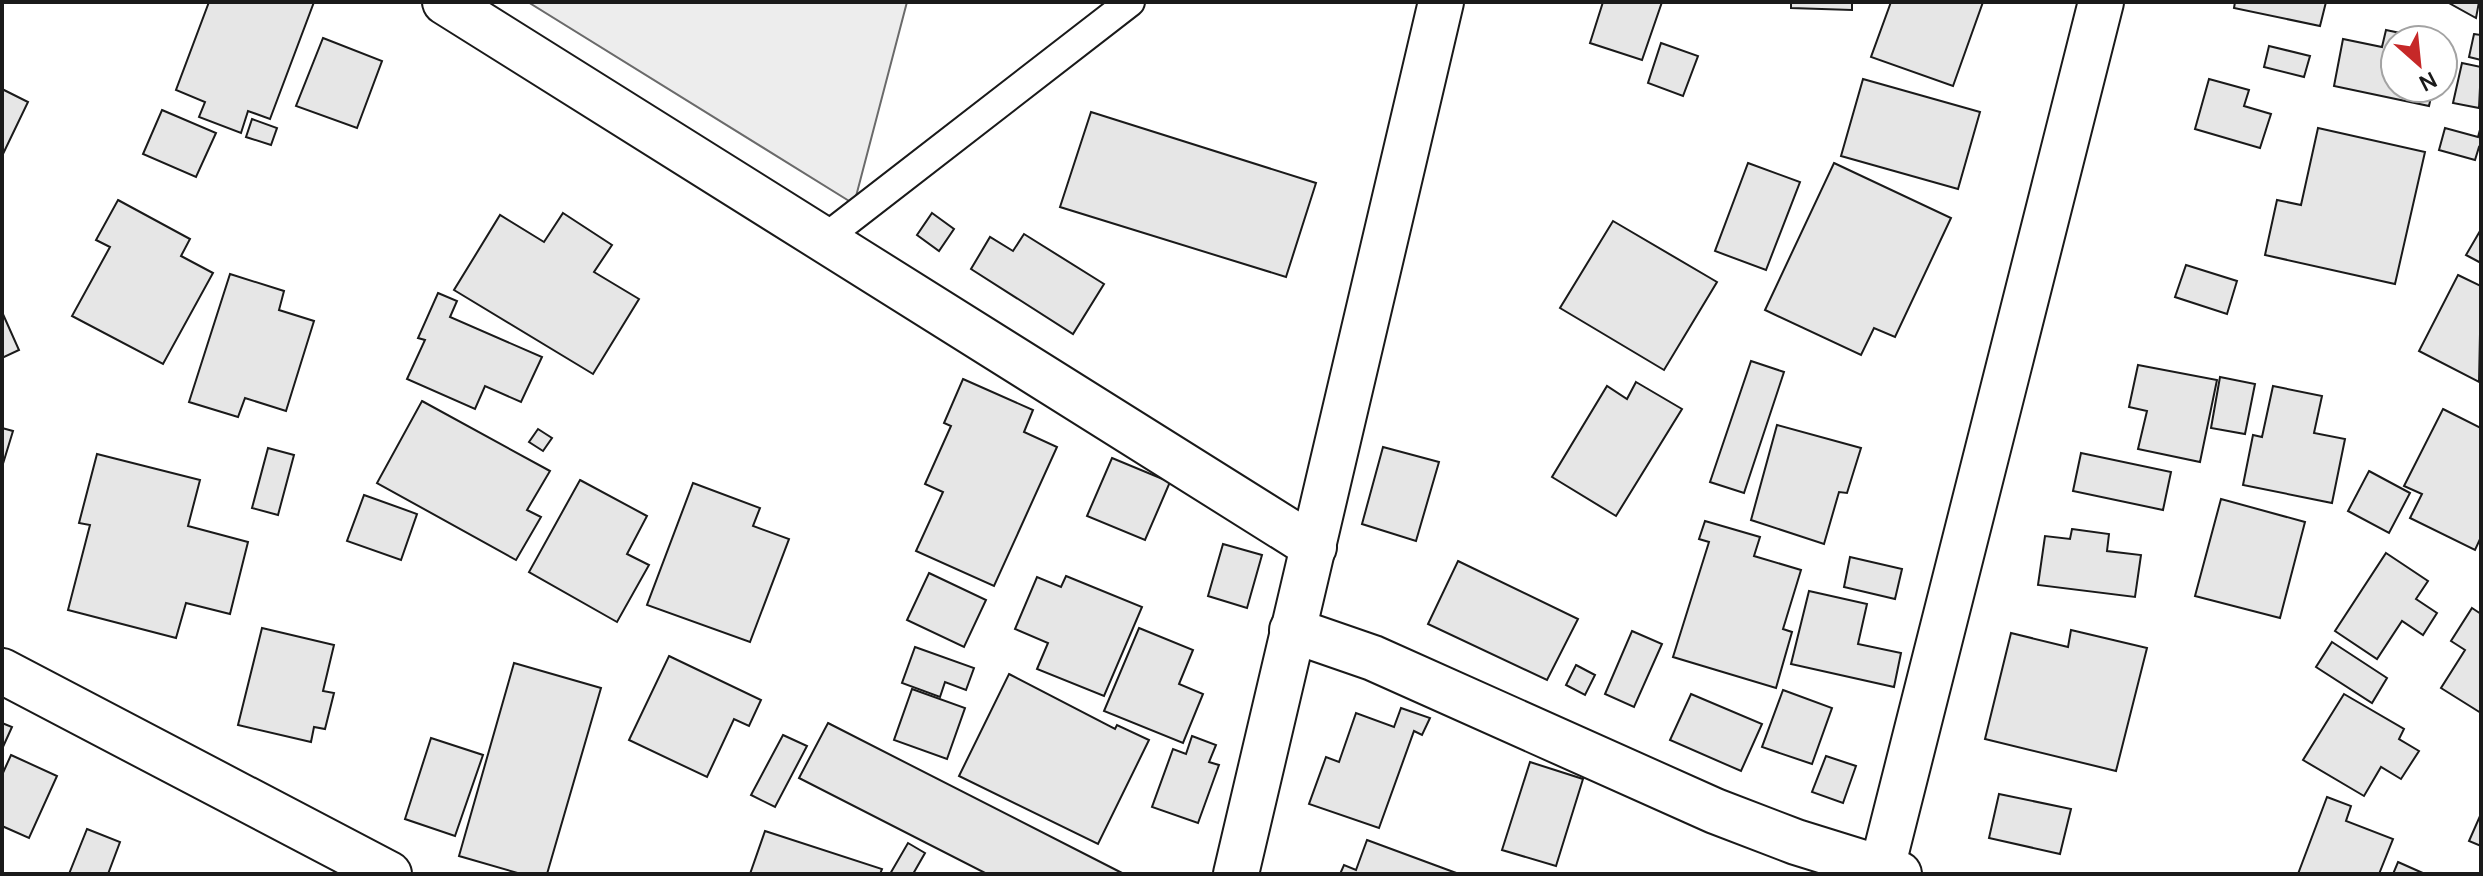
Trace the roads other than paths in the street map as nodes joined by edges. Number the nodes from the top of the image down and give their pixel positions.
1 (445, 2) edge
2 (1130, 2) edge
3 (1441, 2) edge
4 (2101, 2) edge
5 (824, 239) junction
6 (1314, 547) junction
7 (1292, 630) junction
8 (2, 671) edge
9 (1890, 871) edge
10 (389, 874) edge
11 (1236, 874) edge

1 - 5 street
2 - 5 lane
3 - 6 street
4 - 9 street
5 - 6 street
6 - 7 street
7 - 9 street
7 - 11 street
8 - 10 street

